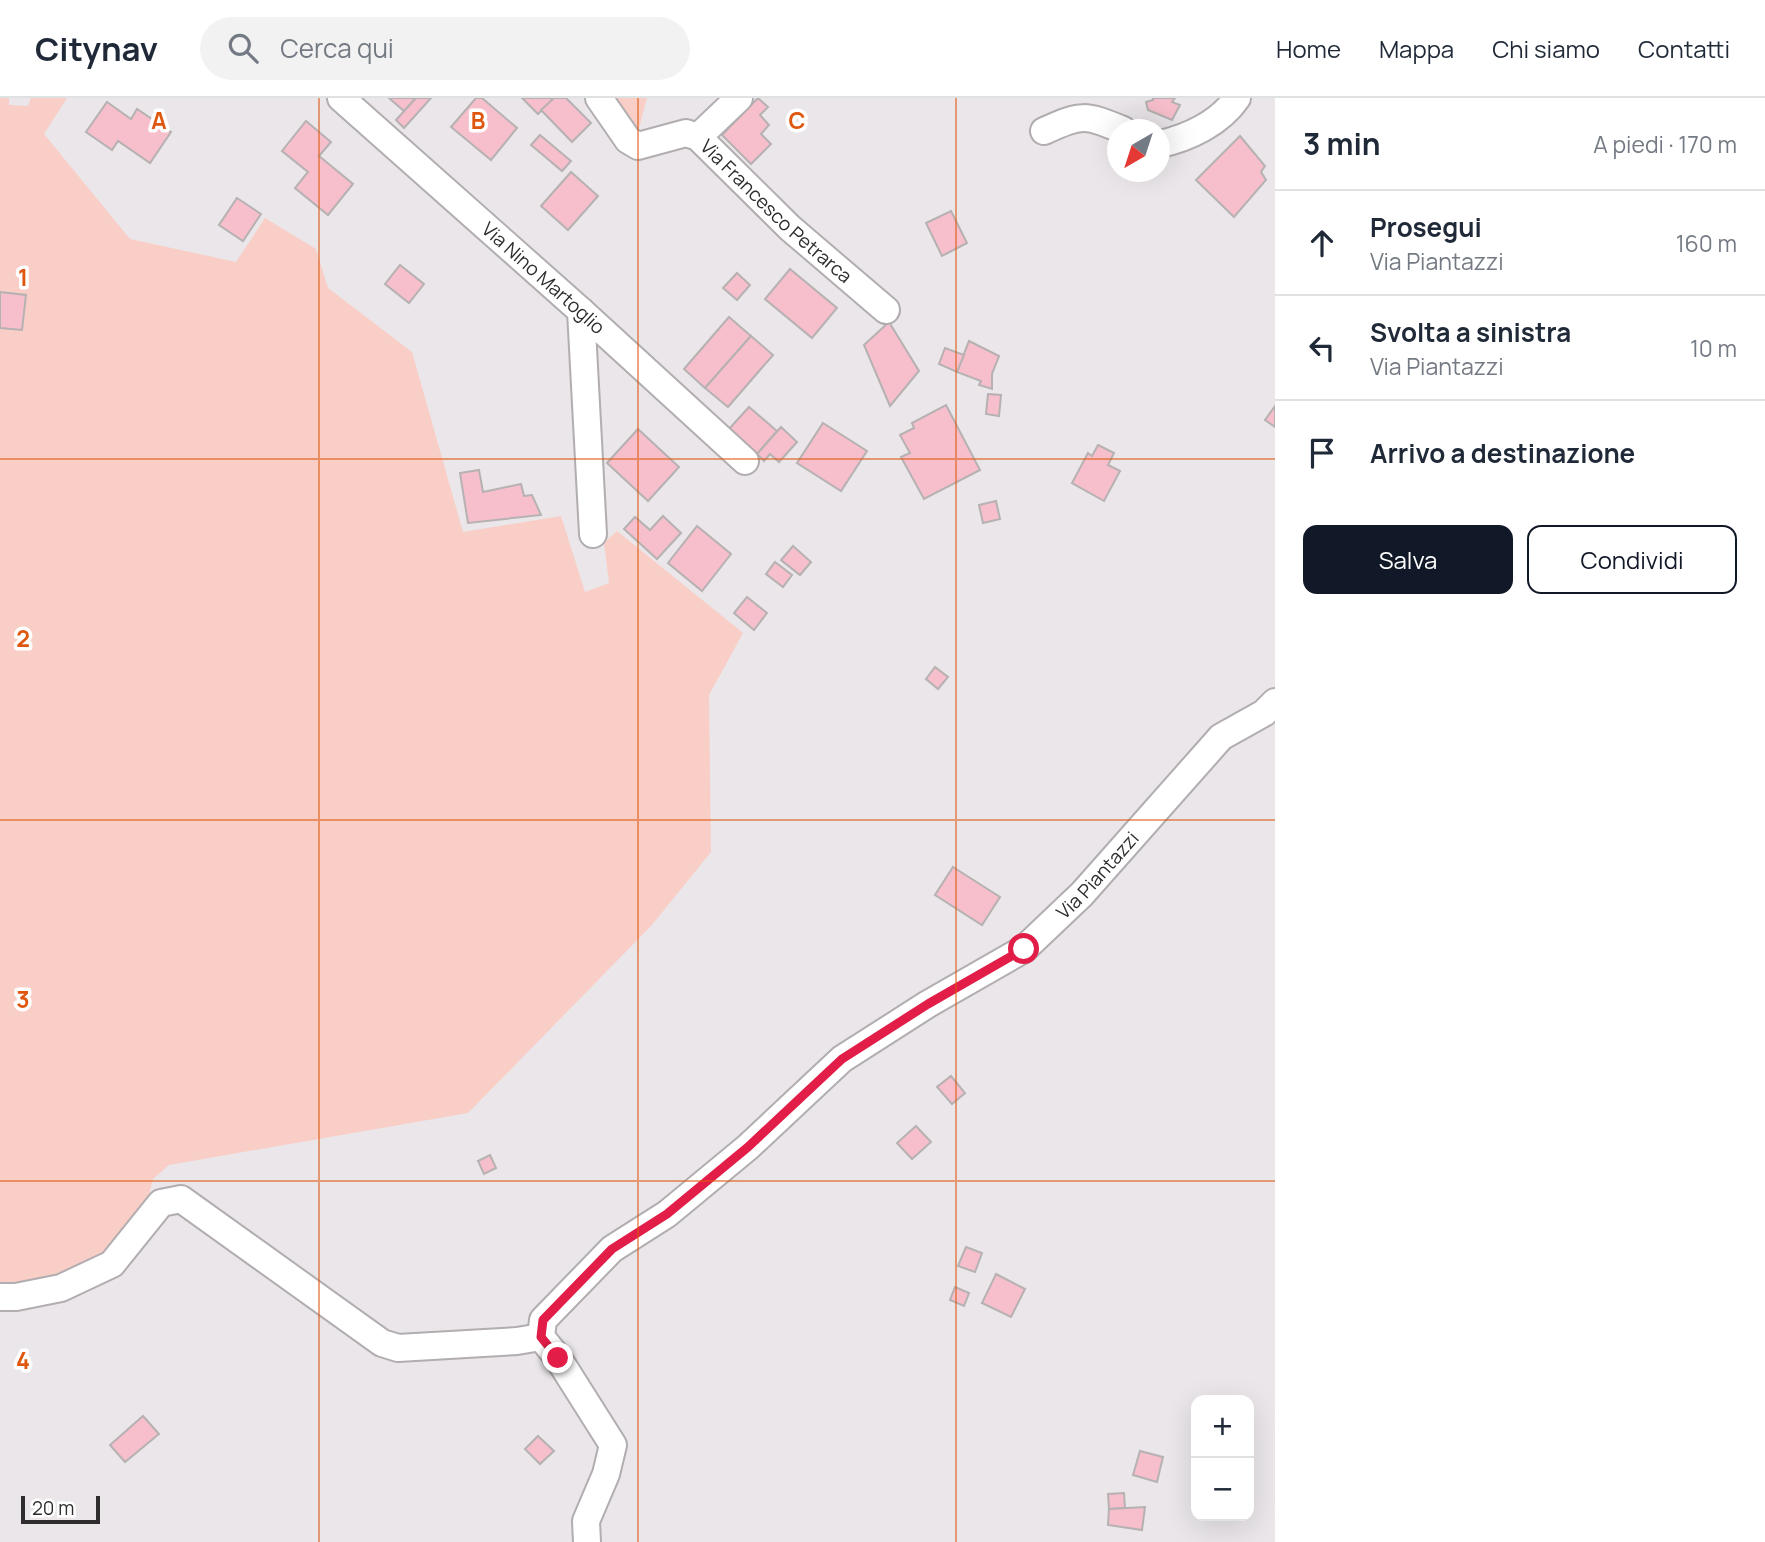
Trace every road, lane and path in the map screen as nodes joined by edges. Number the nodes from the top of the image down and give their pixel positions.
1 (341, 98) edge
2 (599, 98) edge
3 (739, 98) edge
4 (1237, 98) edge
5 (1107, 123) edge
6 (1044, 131) dead end
7 (698, 137) junction
8 (1170, 140) edge
9 (886, 310) dead end
10 (581, 311) junction
11 (745, 461) dead end
12 (593, 534) dead end
13 (1275, 702) edge
14 (0, 1297) edge
15 (541, 1337) junction
16 (587, 1542) edge

1 - 10 street, Via Nino Martoglio
2 - 7 street, Via Francesco Petrarca
3 - 7 street
4 - 8 street
5 - 6 street
7 - 9 street, Via Francesco Petrarca
10 - 11 street, Via Nino Martoglio
10 - 12 street
13 - 15 street, Via Piantazzi
14 - 15 street
15 - 16 street

